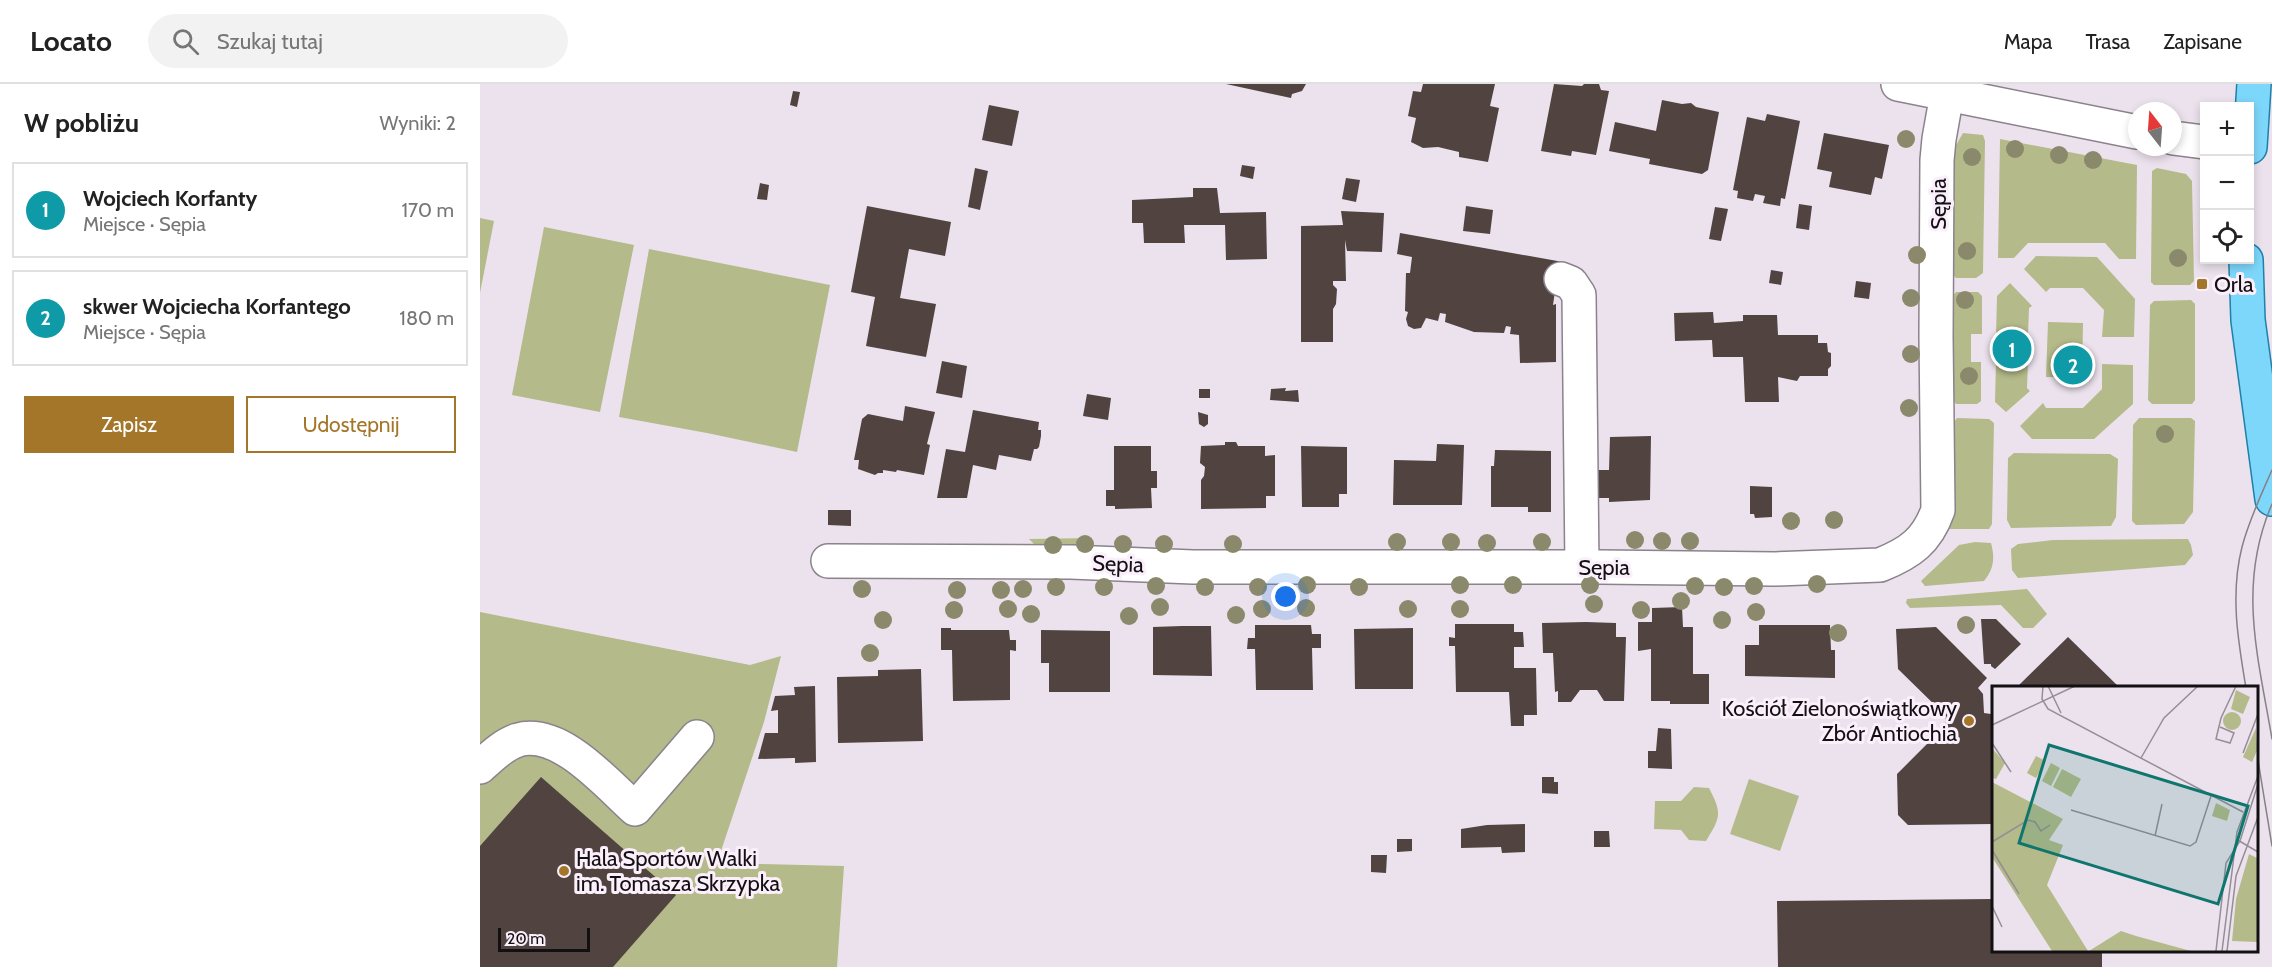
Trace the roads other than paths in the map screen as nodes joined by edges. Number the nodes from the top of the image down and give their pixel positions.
1 (1898, 84) edge
2 (2254, 84) edge
3 (1947, 94) junction
4 (2253, 102) edge
5 (2128, 130) edge
6 (2182, 139) edge
7 (2200, 141) edge
8 (2246, 264) edge
9 (1561, 279) dead end
10 (2264, 392) edge
11 (2272, 499) edge
12 (828, 561) dead end
13 (1582, 567) junction
14 (697, 737) dead end
15 (480, 767) edge

1 - 3 street
2 - 4 main road
3 - 5 street
3 - 13 street, Sępia
6 - 7 street
8 - 10 main road
9 - 13 street
10 - 11 main road
12 - 13 street, Sępia
14 - 15 street

